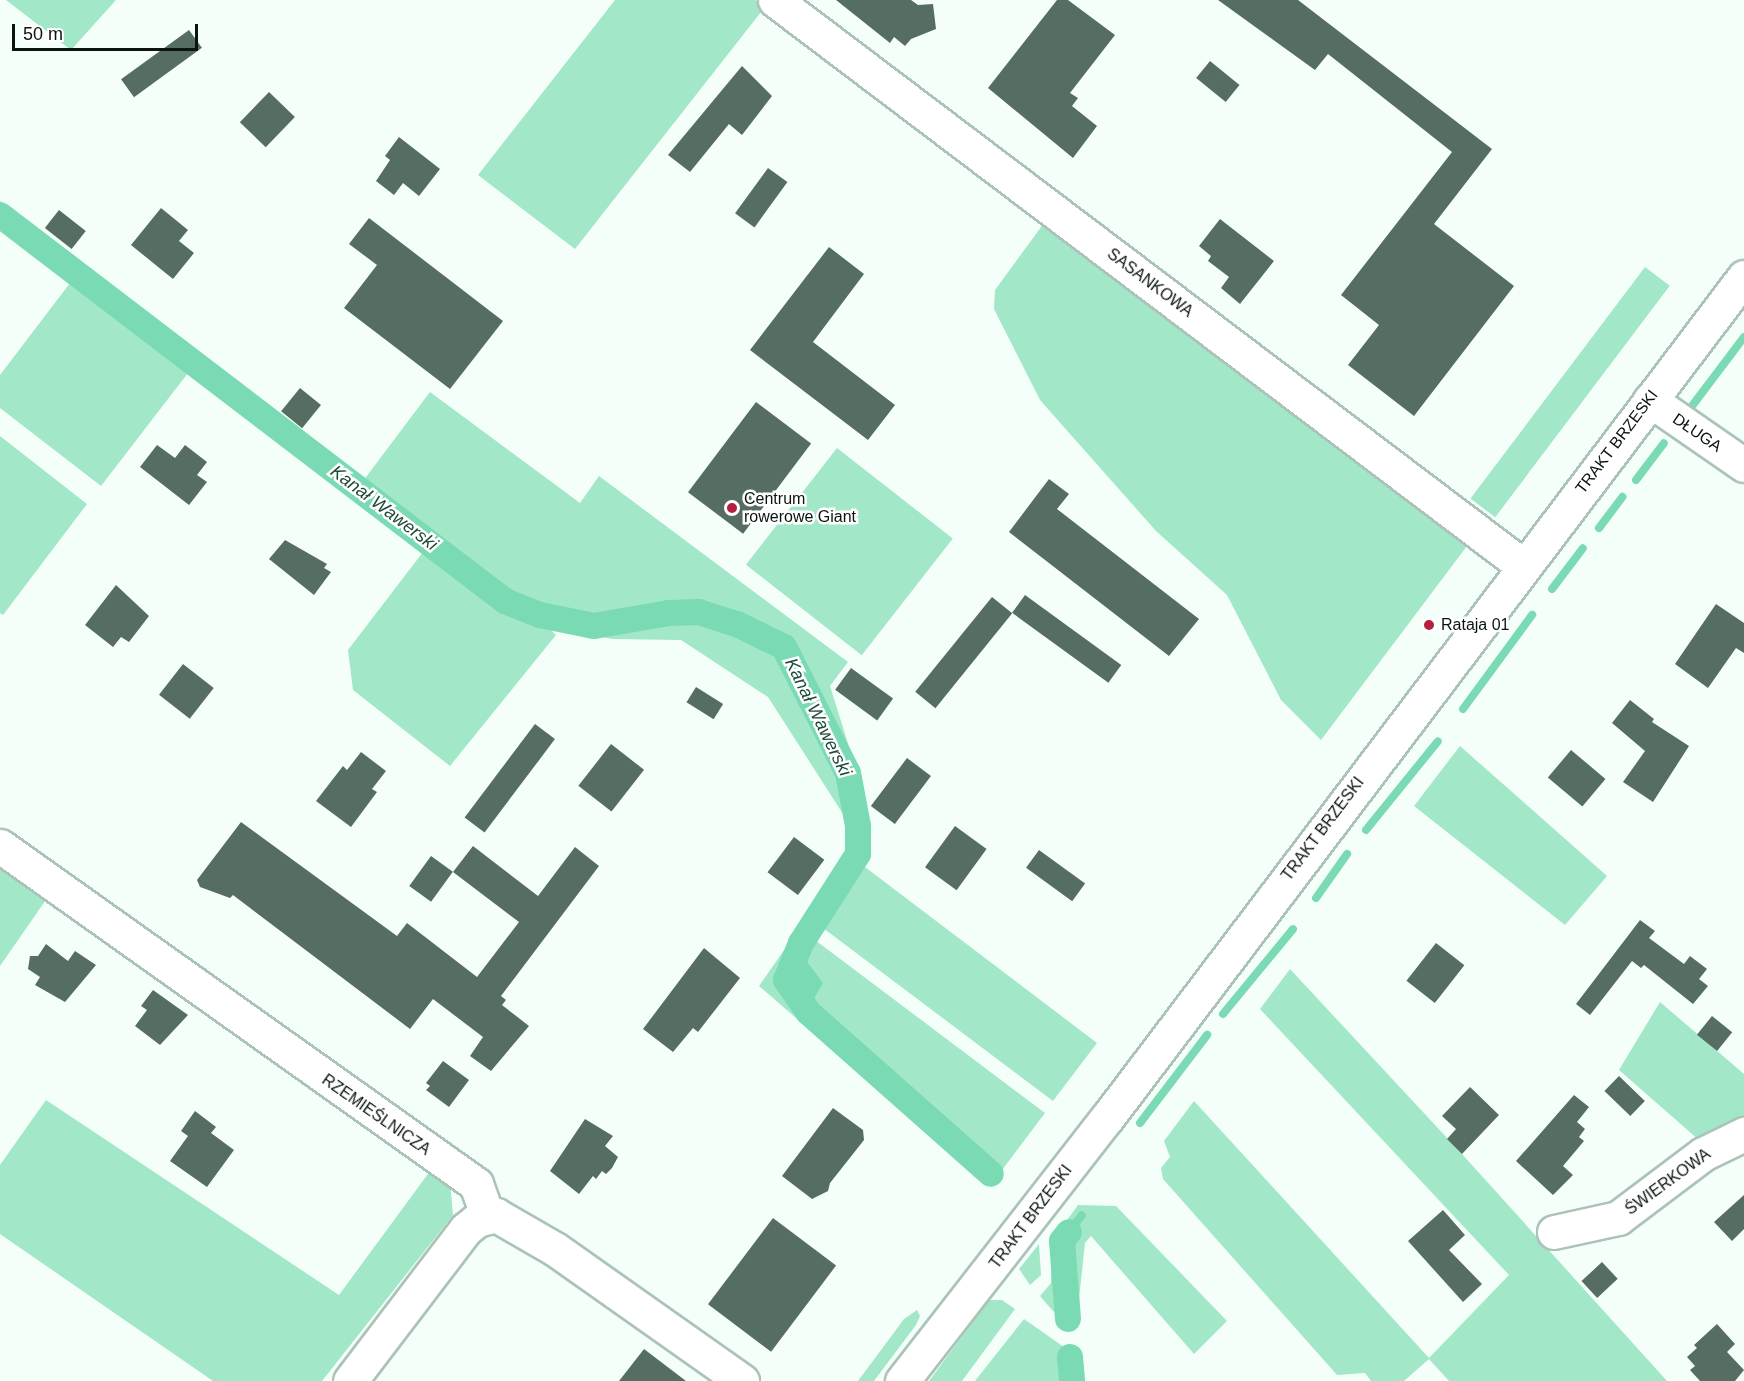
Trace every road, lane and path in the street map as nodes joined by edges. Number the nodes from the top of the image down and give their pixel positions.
1 (775, 0) edge
2 (1744, 277) edge
3 (1650, 400) junction
4 (1744, 465) edge
5 (1523, 566) junction
6 (0, 846) edge
7 (1744, 1134) edge
8 (488, 1217) junction
9 (1554, 1232) dead end
10 (350, 1381) edge
11 (742, 1381) edge
12 (902, 1381) edge

1 - 5 street, SASANKOWA
2 - 3 street, TRAKT BRZESKI
3 - 4 street, DŁUGA
3 - 5 street, TRAKT BRZESKI
5 - 12 street, TRAKT BRZESKI
6 - 8 street, RZEMIEŚLNICZA
7 - 9 street, ŚWIERKOWA
8 - 10 street
8 - 11 street

